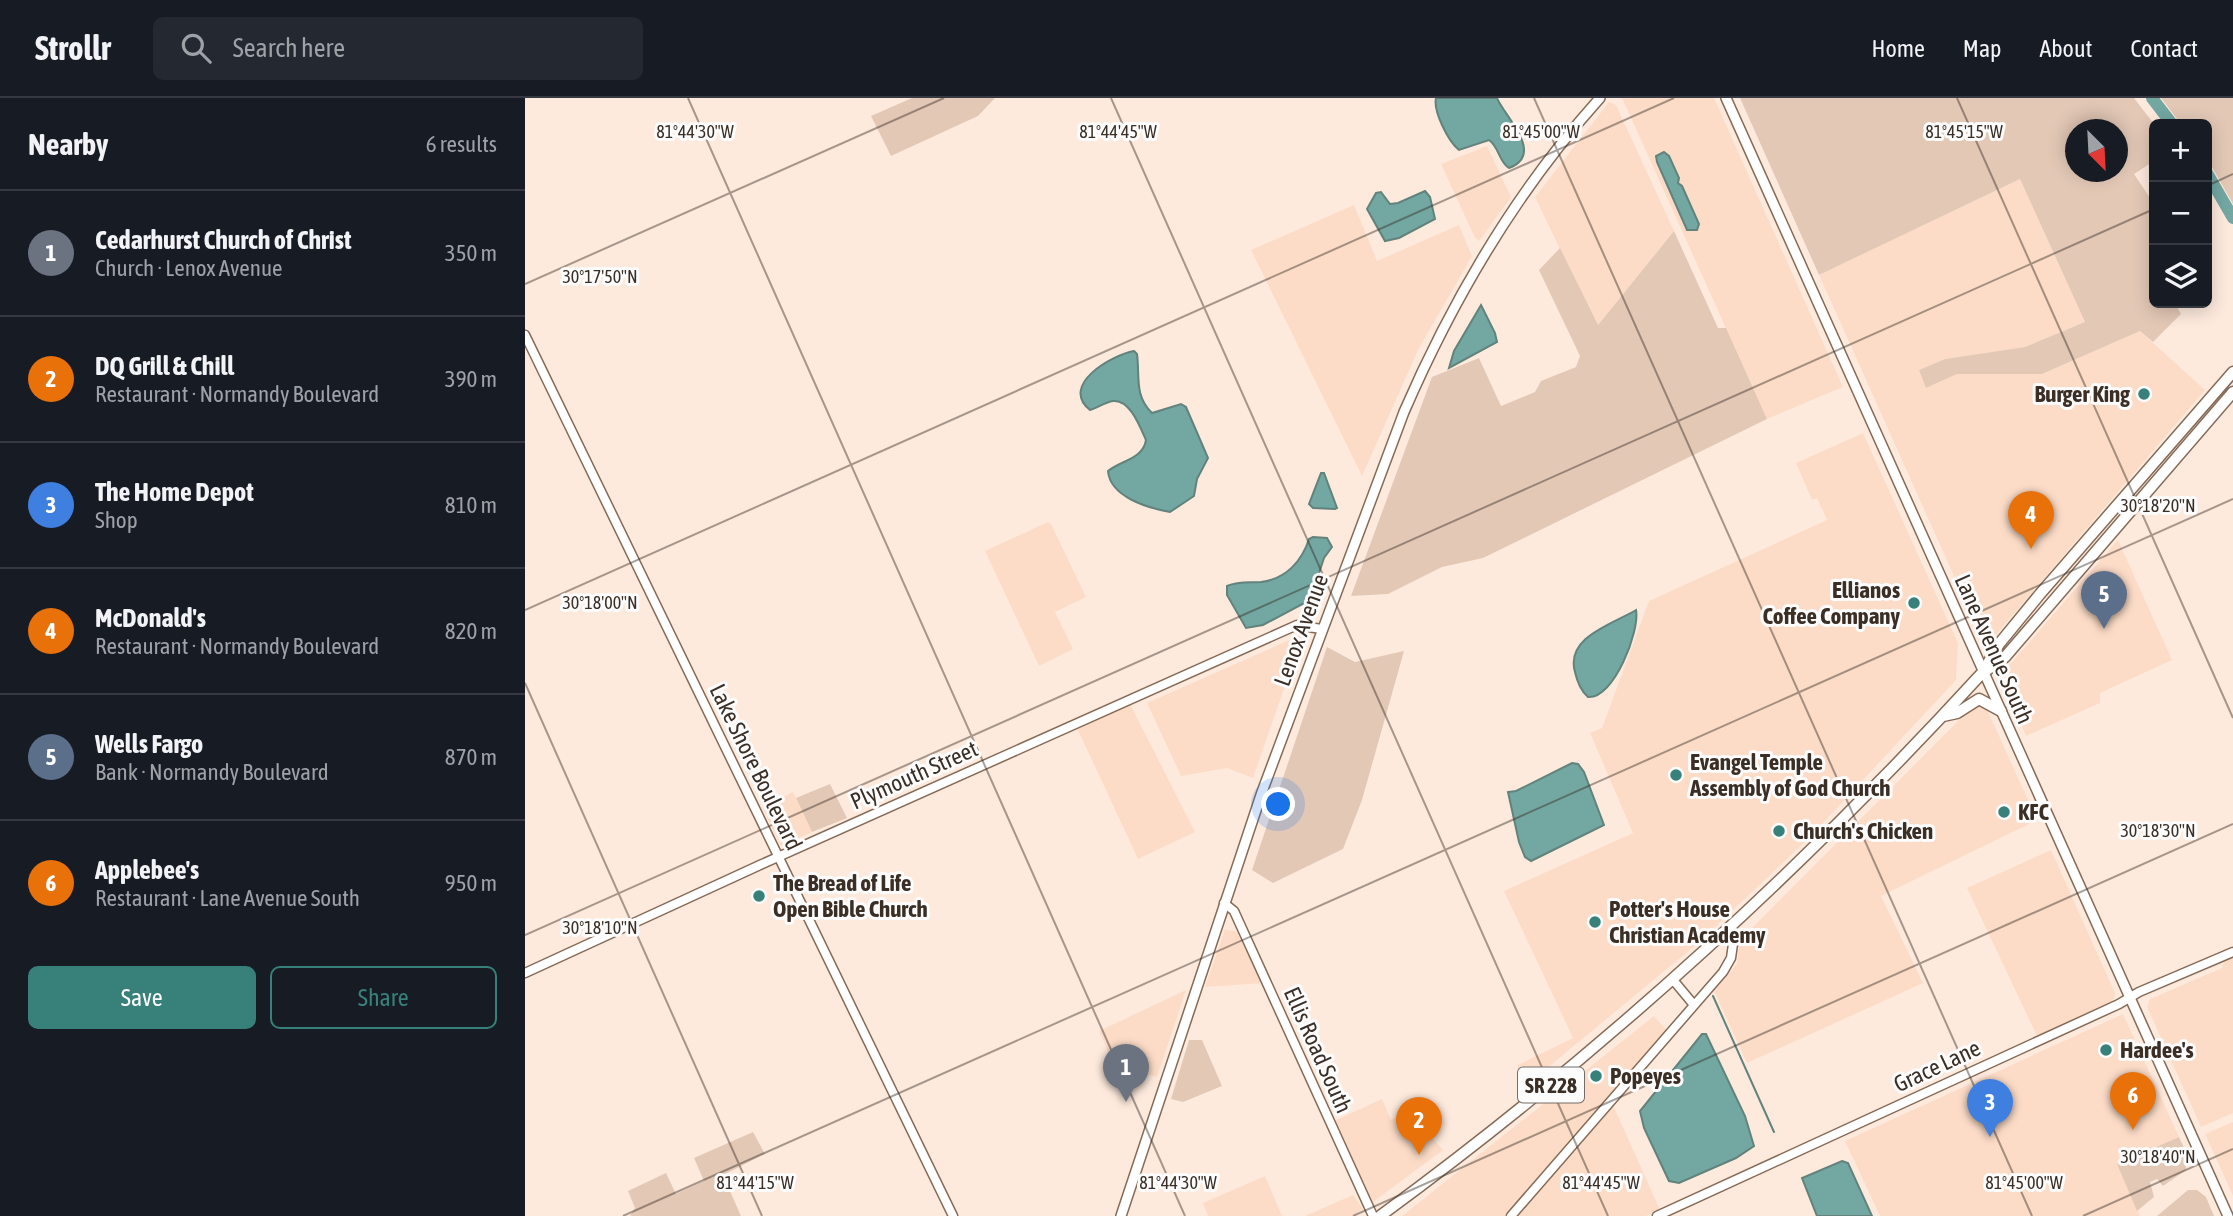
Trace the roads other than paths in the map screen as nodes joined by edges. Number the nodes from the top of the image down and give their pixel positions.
1 (1601, 98) edge
2 (1727, 98) edge
3 (525, 335) edge
4 (2233, 372) edge
5 (2233, 385) edge
6 (2230, 395) edge
7 (1321, 629) junction
8 (1983, 672) junction
9 (2001, 711) junction
10 (1943, 716) junction
11 (779, 856) junction
12 (1224, 903) junction
13 (1725, 935) junction
14 (2233, 952) edge
15 (525, 973) edge
16 (1674, 981) junction
17 (2130, 997) junction
18 (1694, 1005) junction
19 (953, 1216) edge
20 (1121, 1216) edge
21 (1373, 1216) edge
22 (1380, 1216) edge
23 (1511, 1216) edge
24 (1657, 1216) edge
25 (2228, 1216) edge

1 - 7 main road, Lenox Avenue
2 - 8 main road, Lane Avenue South
3 - 11 street, Lake Shore Boulevard
4 - 8 main road, SR 228
5 - 6 main road
6 - 8 main road, SR 228
7 - 11 street, Plymouth Street
7 - 12 main road, Lenox Avenue
8 - 9 main road, Lane Avenue South
8 - 10 main road, SR 228
9 - 10 main road
9 - 17 main road, Lane Avenue South
10 - 13 main road, SR 228
11 - 15 street, Plymouth Street
11 - 19 street, Lake Shore Boulevard
12 - 20 main road, Lenox Avenue
12 - 21 street, Ellis Road South
13 - 16 main road, SR 228
13 - 18 street
14 - 17 street, Grace Lane
16 - 18 street
16 - 22 main road, SR 228
17 - 24 street, Grace Lane
17 - 25 main road, Lane Avenue South
18 - 23 street

